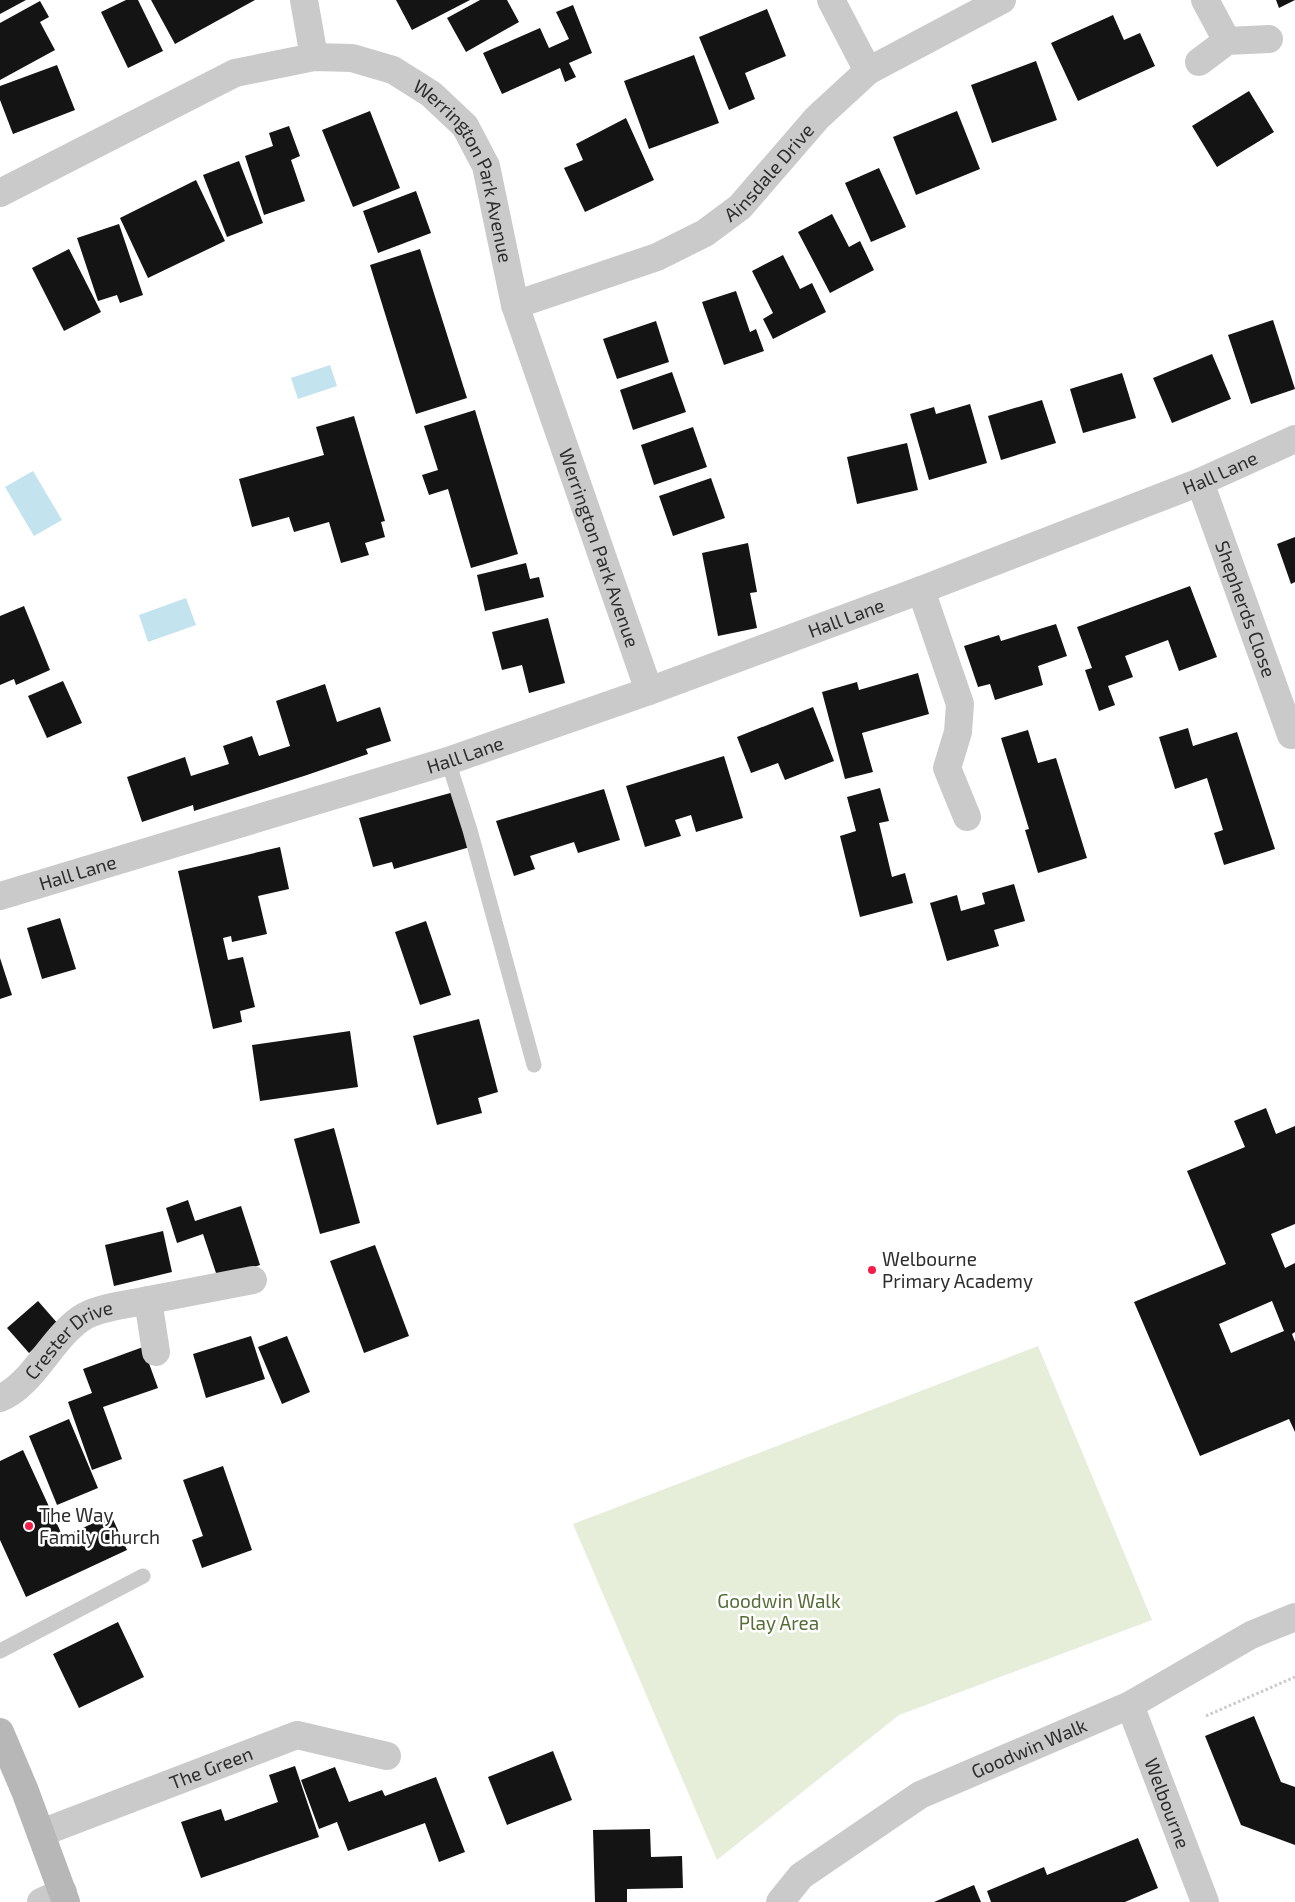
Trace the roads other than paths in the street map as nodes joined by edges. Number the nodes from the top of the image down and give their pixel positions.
1 (304, 0) edge
2 (831, 0) edge
3 (1002, 0) edge
4 (1206, 0) edge
5 (1269, 38) dead end
6 (1227, 41) junction
7 (314, 57) junction
8 (1199, 62) dead end
9 (868, 72) junction
10 (0, 193) edge
11 (514, 305) junction
12 (1295, 439) edge
13 (1200, 482) junction
14 (922, 590) junction
15 (649, 691) junction
16 (1291, 735) dead end
17 (448, 761) junction
18 (967, 817) dead end
19 (0, 896) edge
20 (534, 1064) dead end
21 (253, 1280) dead end
22 (148, 1300) junction
23 (156, 1352) dead end
24 (0, 1398) edge
25 (143, 1576) dead end
26 (1295, 1617) edge
27 (0, 1651) edge
28 (1130, 1705) junction
29 (0, 1732) edge
30 (387, 1756) dead end
31 (41, 1833) junction
32 (57, 1899) edge
33 (780, 1902) edge
34 (1205, 1902) edge

1 - 7 street
2 - 9 street
3 - 9 street, Ainsdale Drive
4 - 6 street
5 - 6 street
6 - 8 street
7 - 10 street, Werrington Park Avenue
7 - 11 street, Werrington Park Avenue
9 - 11 street, Ainsdale Drive
11 - 15 street, Werrington Park Avenue
12 - 13 street, Hall Lane
13 - 14 street, Hall Lane
13 - 16 street, Shepherds Close
14 - 15 street, Hall Lane
14 - 18 street
15 - 17 street, Hall Lane
17 - 19 street, Hall Lane
17 - 20 lane
21 - 22 street, Crester Drive
22 - 23 street, Crester Drive
22 - 24 street, Crester Drive
25 - 27 lane
26 - 28 street, Goodwin Walk
28 - 33 street, Goodwin Walk
28 - 34 street, Welbourne
29 - 31 street
30 - 31 street, The Green
31 - 32 street

